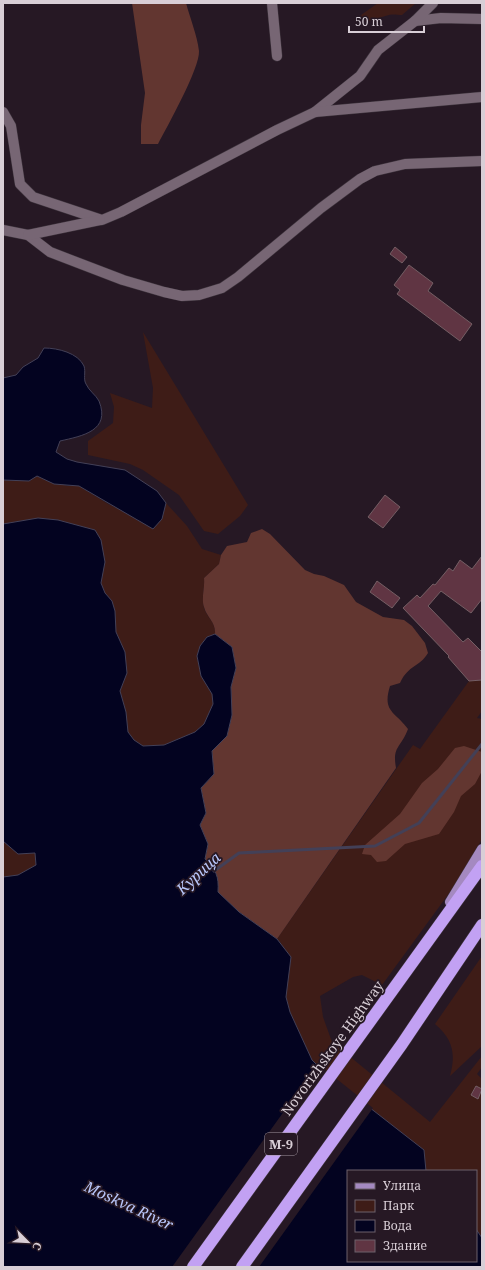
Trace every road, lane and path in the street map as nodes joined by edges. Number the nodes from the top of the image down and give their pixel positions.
1 (272, 3) edge
2 (433, 3) edge
3 (482, 19) edge
4 (415, 21) junction
5 (277, 56) dead end
6 (482, 97) edge
7 (3, 112) edge
8 (315, 112) junction
9 (482, 161) edge
10 (102, 220) junction
11 (3, 230) edge
12 (28, 235) junction
13 (482, 849) edge
14 (482, 866) edge
15 (482, 925) edge
16 (482, 935) edge
17 (421, 950) junction
18 (452, 970) junction
19 (193, 1267) edge
20 (242, 1267) edge

1 - 5 street
2 - 4 street
3 - 4 street
4 - 8 street
6 - 8 street
7 - 10 street
8 - 10 street
9 - 12 street
10 - 12 street
11 - 12 street
13 - 17 main road, М-9
14 - 17 highway, Novorizhskoye Highway / М-9
15 - 18 highway, М-9
16 - 18 main road, М-9
17 - 19 highway, Novorizhskoye Highway / М-9
18 - 20 highway, М-9

